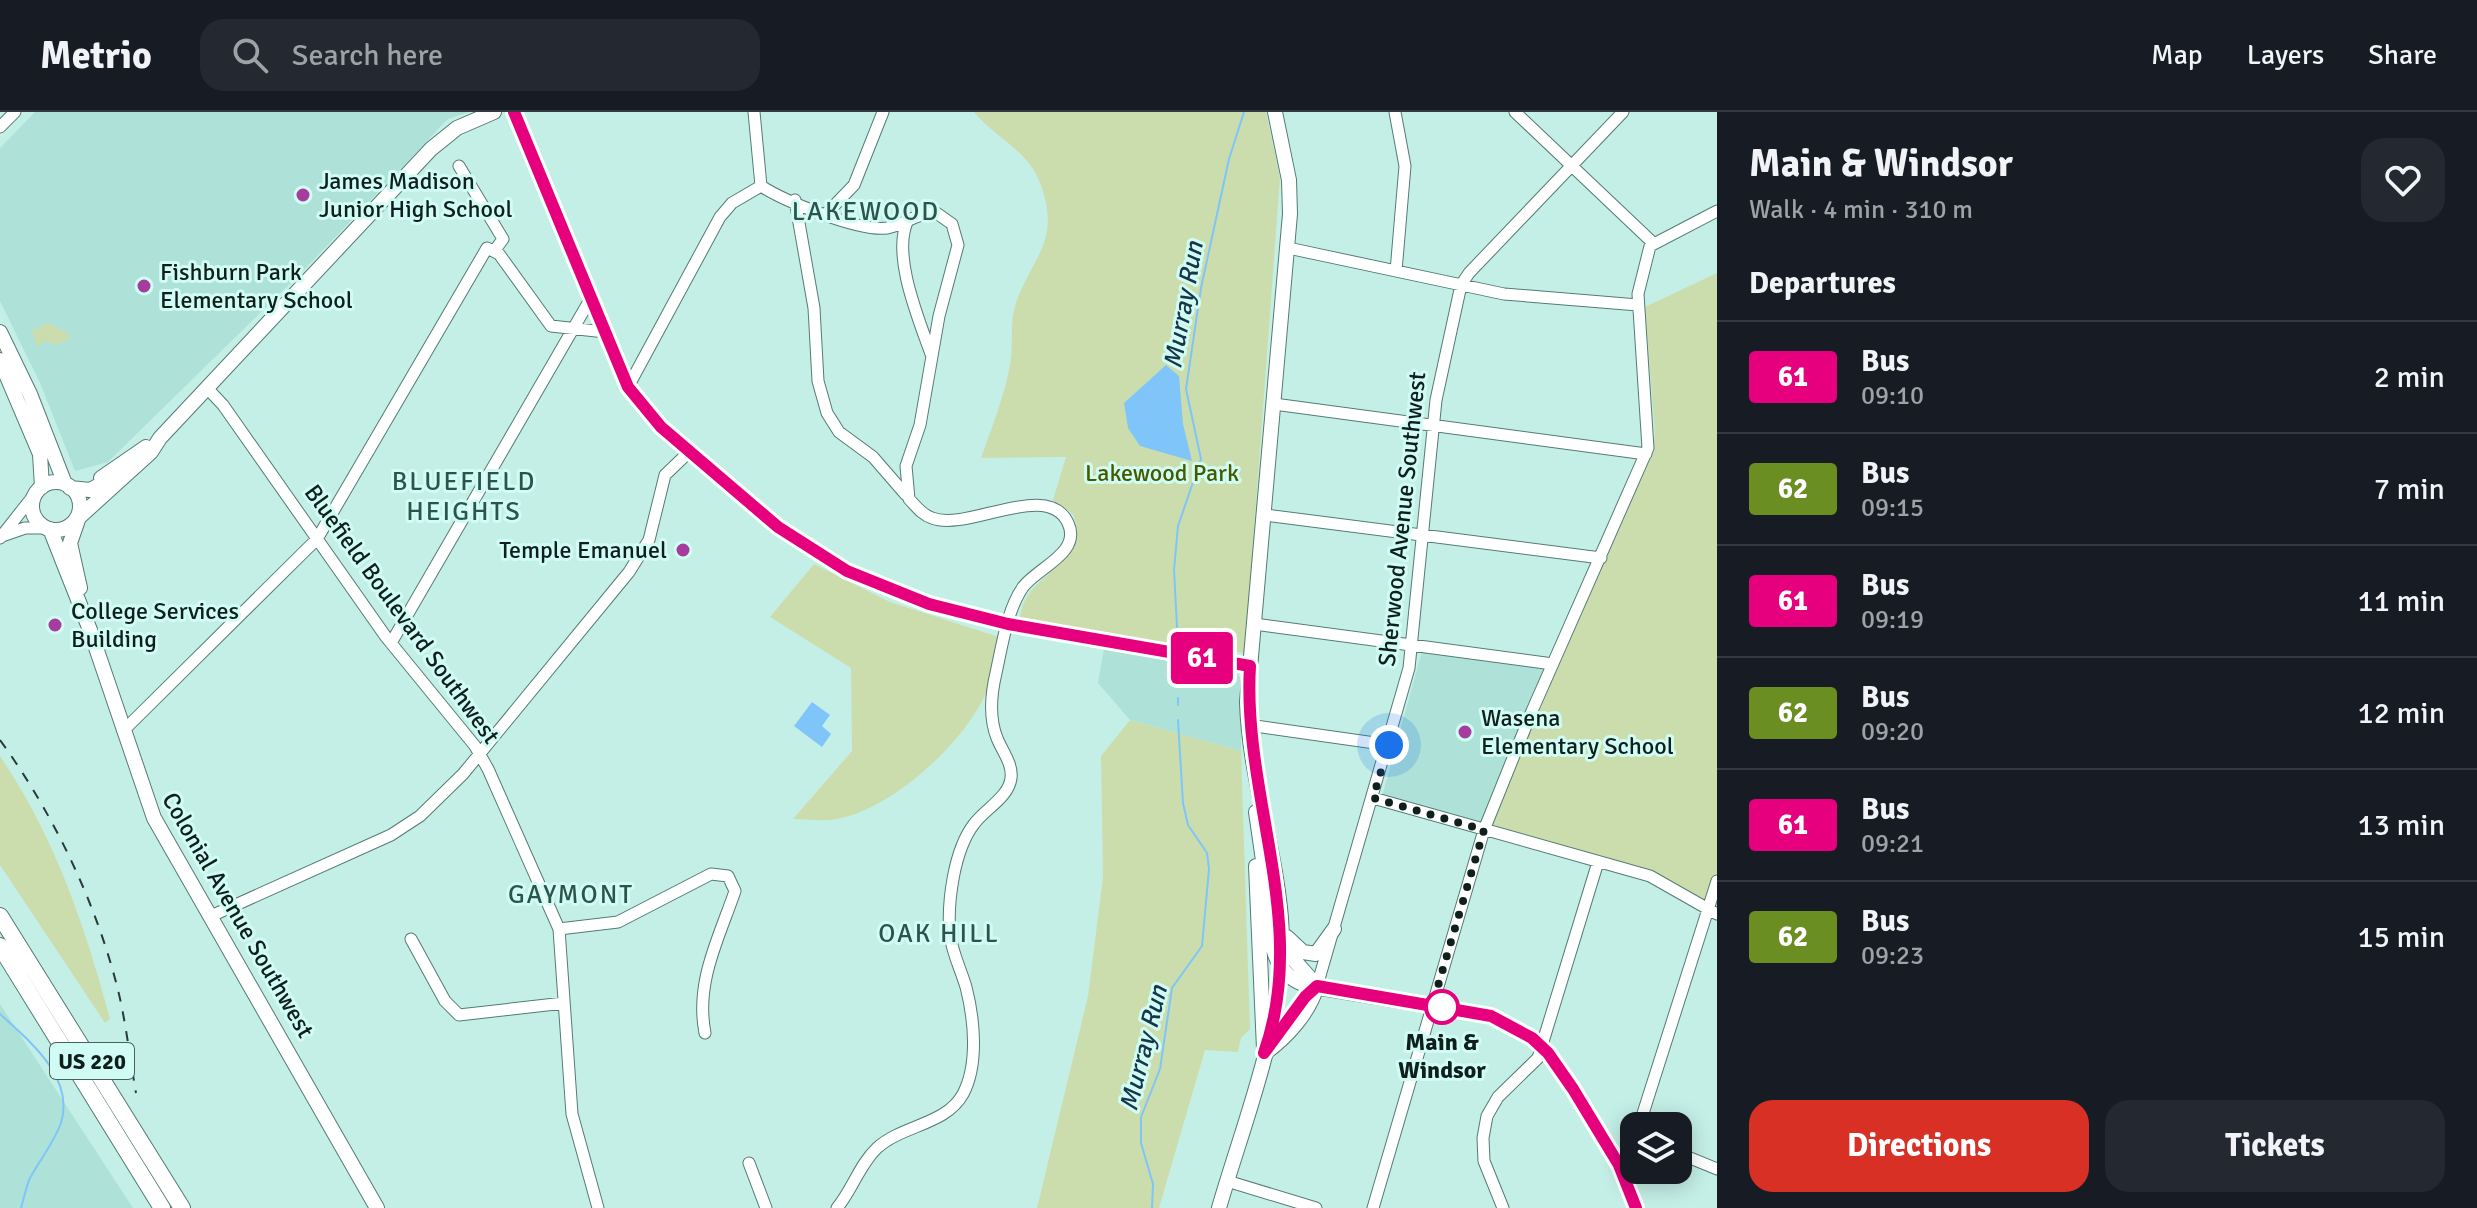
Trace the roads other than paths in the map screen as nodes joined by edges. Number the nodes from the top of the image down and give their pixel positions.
1 (15, 112) edge
2 (494, 112) edge
3 (514, 112) edge
4 (754, 112) edge
5 (883, 112) edge
6 (1275, 112) edge
7 (1395, 112) edge
8 (1515, 112) edge
9 (1623, 112) edge
10 (0, 127) edge
11 (459, 166) dead end
12 (1571, 166) junction
13 (761, 186) junction
14 (795, 200) junction
15 (1717, 211) edge
16 (826, 214) junction
17 (908, 220) junction
18 (1652, 242) junction
19 (1288, 248) junction
20 (495, 250) junction
21 (1396, 271) junction
22 (1461, 285) junction
23 (591, 298) junction
24 (1638, 305) junction
25 (573, 331) junction
26 (0, 332) edge
27 (605, 332) junction
28 (932, 357) junction
29 (0, 360) edge
30 (628, 387) junction
31 (207, 388) junction
32 (1274, 404) junction
33 (1433, 426) junction
34 (160, 438) junction
35 (34, 441) junction
36 (689, 452) junction
37 (1646, 454) junction
38 (64, 482) junction
39 (34, 495) junction
40 (909, 499) junction
41 (1265, 515) junction
42 (76, 520) junction
43 (48, 529) junction
44 (1423, 535) junction
45 (1, 537) edge
46 (317, 539) junction
47 (1601, 558) junction
48 (1008, 624) junction
49 (1254, 624) junction
50 (90, 630) junction
51 (391, 643) junction
52 (1412, 644) junction
53 (1553, 664) junction
54 (1250, 666) junction
55 (1248, 725) junction
56 (123, 731) junction
57 (1389, 745) junction
58 (480, 754) junction
59 (1255, 776) junction
60 (1373, 798) junction
61 (1254, 804) junction
62 (1484, 830) junction
63 (1598, 862) junction
64 (1717, 881) edge
65 (1711, 911) edge
66 (0, 916) edge
67 (211, 916) junction
68 (1283, 927) junction
69 (559, 929) junction
70 (1334, 929) junction
71 (411, 939) dead end
72 (0, 946) edge
73 (1281, 966) junction
74 (1317, 986) junction
75 (564, 1003) junction
76 (1432, 1006) junction
77 (705, 1033) dead end
78 (1541, 1046) junction
79 (1264, 1053) junction
80 (1644, 1112) edge
81 (1692, 1159) edge
82 (749, 1163) dead end
83 (1619, 1165) joint
84 (1717, 1169) edge
85 (1227, 1181) junction
86 (162, 1208) edge
87 (182, 1208) edge
88 (377, 1208) edge
89 (598, 1208) edge
90 (766, 1208) edge
91 (837, 1208) edge
92 (1219, 1208) edge
93 (1316, 1208) edge
94 (1373, 1208) edge
95 (1503, 1208) edge
96 (1636, 1208) edge

1 - 10 street
2 - 31 main road
3 - 23 main road
4 - 13 street
5 - 16 street
6 - 19 main road
7 - 21 street
8 - 12 street
9 - 12 street, Sherwood Avenue Southwest
11 - 20 street
12 - 18 street
12 - 22 street, Sherwood Avenue Southwest
13 - 14 street
13 - 30 street
14 - 16 street
14 - 40 street
15 - 18 street
16 - 17 street
17 - 28 street
17 - 28 street
18 - 24 street
19 - 21 street
19 - 32 main road
20 - 25 street
20 - 46 street
21 - 22 street
22 - 24 street
22 - 33 street, Sherwood Avenue Southwest
23 - 25 street
23 - 27 main road
24 - 37 street
25 - 27 street
25 - 51 street
26 - 38 main road
27 - 30 main road
28 - 40 street
29 - 35 main road
30 - 36 main road
31 - 34 main road
31 - 46 street, Bluefield Boulevard Southwest
32 - 33 street
32 - 41 main road
33 - 37 street
33 - 44 street, Sherwood Avenue Southwest
34 - 38 main road
34 - 42 main road
35 - 39 main road
35 - 39 main road
36 - 48 main road
36 - 58 street
37 - 47 street
38 - 39 main road
38 - 42 main road
39 - 43 main road
39 - 45 street
40 - 48 street
41 - 44 street
41 - 49 main road
42 - 43 main road
42 - 50 main road, Colonial Avenue Southwest
43 - 45 street
43 - 50 main road, Colonial Avenue Southwest
44 - 47 street
44 - 52 street, Sherwood Avenue Southwest
46 - 51 street, Bluefield Boulevard Southwest
46 - 56 street
47 - 53 street
48 - 54 main road
48 - 91 street
49 - 52 street
49 - 54 main road
50 - 56 main road, Colonial Avenue Southwest
51 - 58 street, Bluefield Boulevard Southwest
52 - 53 street
52 - 57 street, Sherwood Avenue Southwest
53 - 62 street
54 - 55 main road
55 - 57 street
55 - 59 main road
56 - 67 main road, Colonial Avenue Southwest
57 - 60 street, Sherwood Avenue Southwest
58 - 67 street
58 - 69 street, Bluefield Boulevard Southwest
59 - 61 main road
59 - 68 main road
60 - 62 street
60 - 70 street, Sherwood Avenue Southwest
61 - 73 main road
61 - 79 main road
62 - 63 street
62 - 76 street
63 - 65 street
63 - 78 street
64 - 65 street
65 - 80 street
66 - 87 highway, US 220
67 - 88 main road, Colonial Avenue Southwest
68 - 70 main road
68 - 73 main road
68 - 74 main road
69 - 75 street, Bluefield Boulevard Southwest
69 - 77 street
70 - 74 street, Sherwood Avenue Southwest
71 - 75 street
72 - 86 highway, US 220
73 - 74 main road
73 - 79 main road
74 - 76 main road
74 - 79 main road, Sherwood Avenue Southwest
75 - 89 street, Bluefield Boulevard Southwest
76 - 78 main road
76 - 94 street
78 - 83 main road
78 - 95 street
79 - 85 main road
81 - 84 street
82 - 90 street
83 - 96 main road
85 - 92 main road
85 - 93 street

